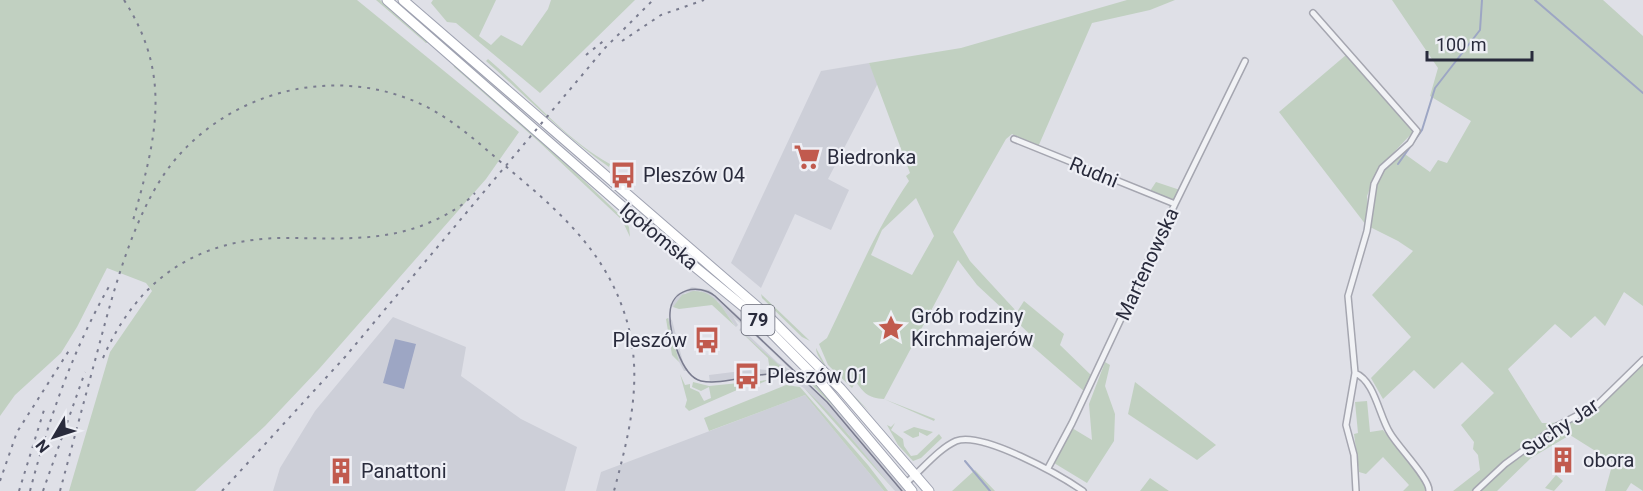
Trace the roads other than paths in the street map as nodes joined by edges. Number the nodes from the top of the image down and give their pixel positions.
1 (387, 0) edge
2 (403, 0) edge
3 (1313, 13) dead end
4 (1245, 60) dead end
5 (1014, 139) dead end
6 (1174, 204) junction
7 (1643, 360) edge
8 (1355, 373) junction
9 (1048, 468) junction
10 (915, 475) junction
11 (909, 487) edge
12 (929, 491) edge
13 (1083, 491) edge
14 (1356, 491) edge
15 (1429, 491) edge
16 (1476, 491) edge

1 - 11 main road, Igołomska / 79
2 - 10 main road, Igołomska / 79
3 - 8 street
4 - 6 street, Martenowska
5 - 6 street, Rudni
6 - 9 street, Martenowska
7 - 16 street, Suchy Jar
8 - 14 street
8 - 15 street
9 - 10 street
9 - 13 street
10 - 11 street
10 - 12 main road, Igołomska / 79

